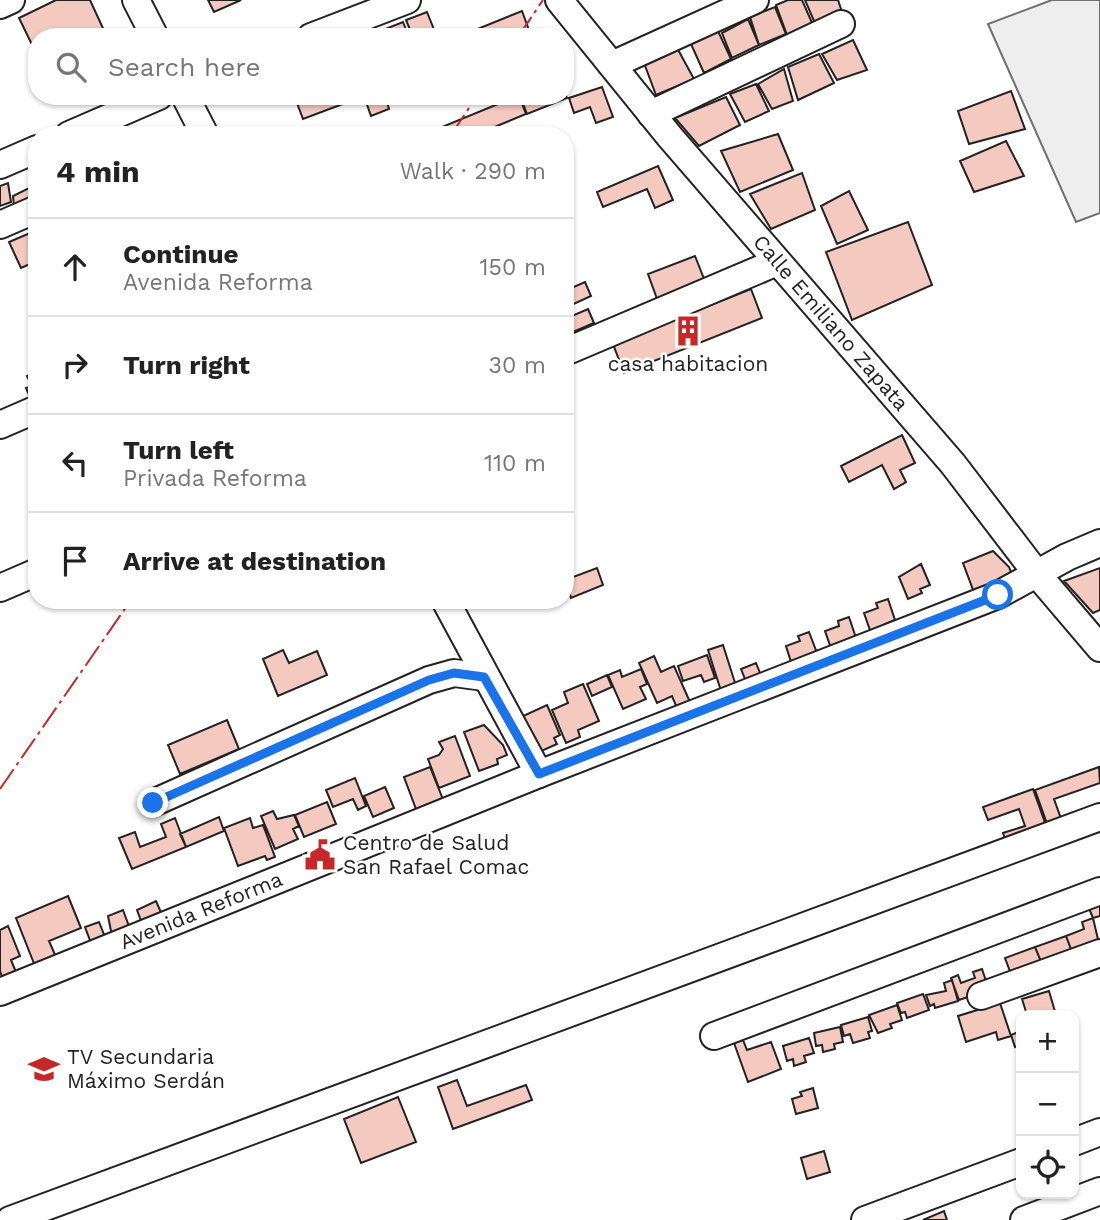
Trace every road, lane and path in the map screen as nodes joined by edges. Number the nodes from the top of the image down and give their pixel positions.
1 (11, 0) edge
2 (136, 0) edge
3 (407, 0) edge
4 (559, 0) edge
5 (755, 0) edge
6 (0, 5) edge
7 (841, 24) dead end
8 (150, 28) edge
9 (335, 28) edge
10 (612, 65) junction
11 (138, 105) edge
12 (190, 105) edge
13 (651, 114) junction
14 (90, 126) edge
15 (200, 126) edge
16 (28, 153) edge
17 (0, 164) edge
18 (28, 213) edge
19 (0, 225) edge
20 (777, 262) junction
21 (574, 348) edge
22 (28, 413) edge
23 (0, 425) edge
24 (1100, 543) edge
25 (1037, 574) junction
26 (28, 576) edge
27 (0, 588) edge
28 (450, 609) edge
29 (1100, 648) edge
30 (484, 677) junction
31 (539, 774) junction
32 (153, 803) dead end
33 (1100, 817) edge
34 (1100, 891) edge
35 (1100, 953) edge
36 (0, 992) edge
37 (981, 996) dead end
38 (714, 1036) dead end
39 (1100, 1132) edge
40 (1079, 1140) edge
41 (1016, 1164) edge
42 (1100, 1191) edge
43 (10, 1220) edge
44 (865, 1220) edge
45 (1024, 1220) edge

1 - 6 street
2 - 8 street
3 - 9 street
4 - 10 street, Calle Emiliano Zapata
5 - 10 street
7 - 13 street
10 - 13 street, Calle Emiliano Zapata
11 - 14 street
12 - 15 street
13 - 20 street, Calle Emiliano Zapata
16 - 17 street
18 - 19 street
20 - 21 street
20 - 25 street, Calle Emiliano Zapata
22 - 23 street
24 - 25 street, Avenida Reforma
25 - 29 street, Calle Emiliano Zapata
25 - 31 street, Avenida Reforma
26 - 27 street
28 - 30 street
30 - 31 street
30 - 32 street
31 - 36 street, Avenida Reforma
33 - 43 street
34 - 38 street
35 - 37 street
39 - 40 street
41 - 44 street
42 - 45 street

